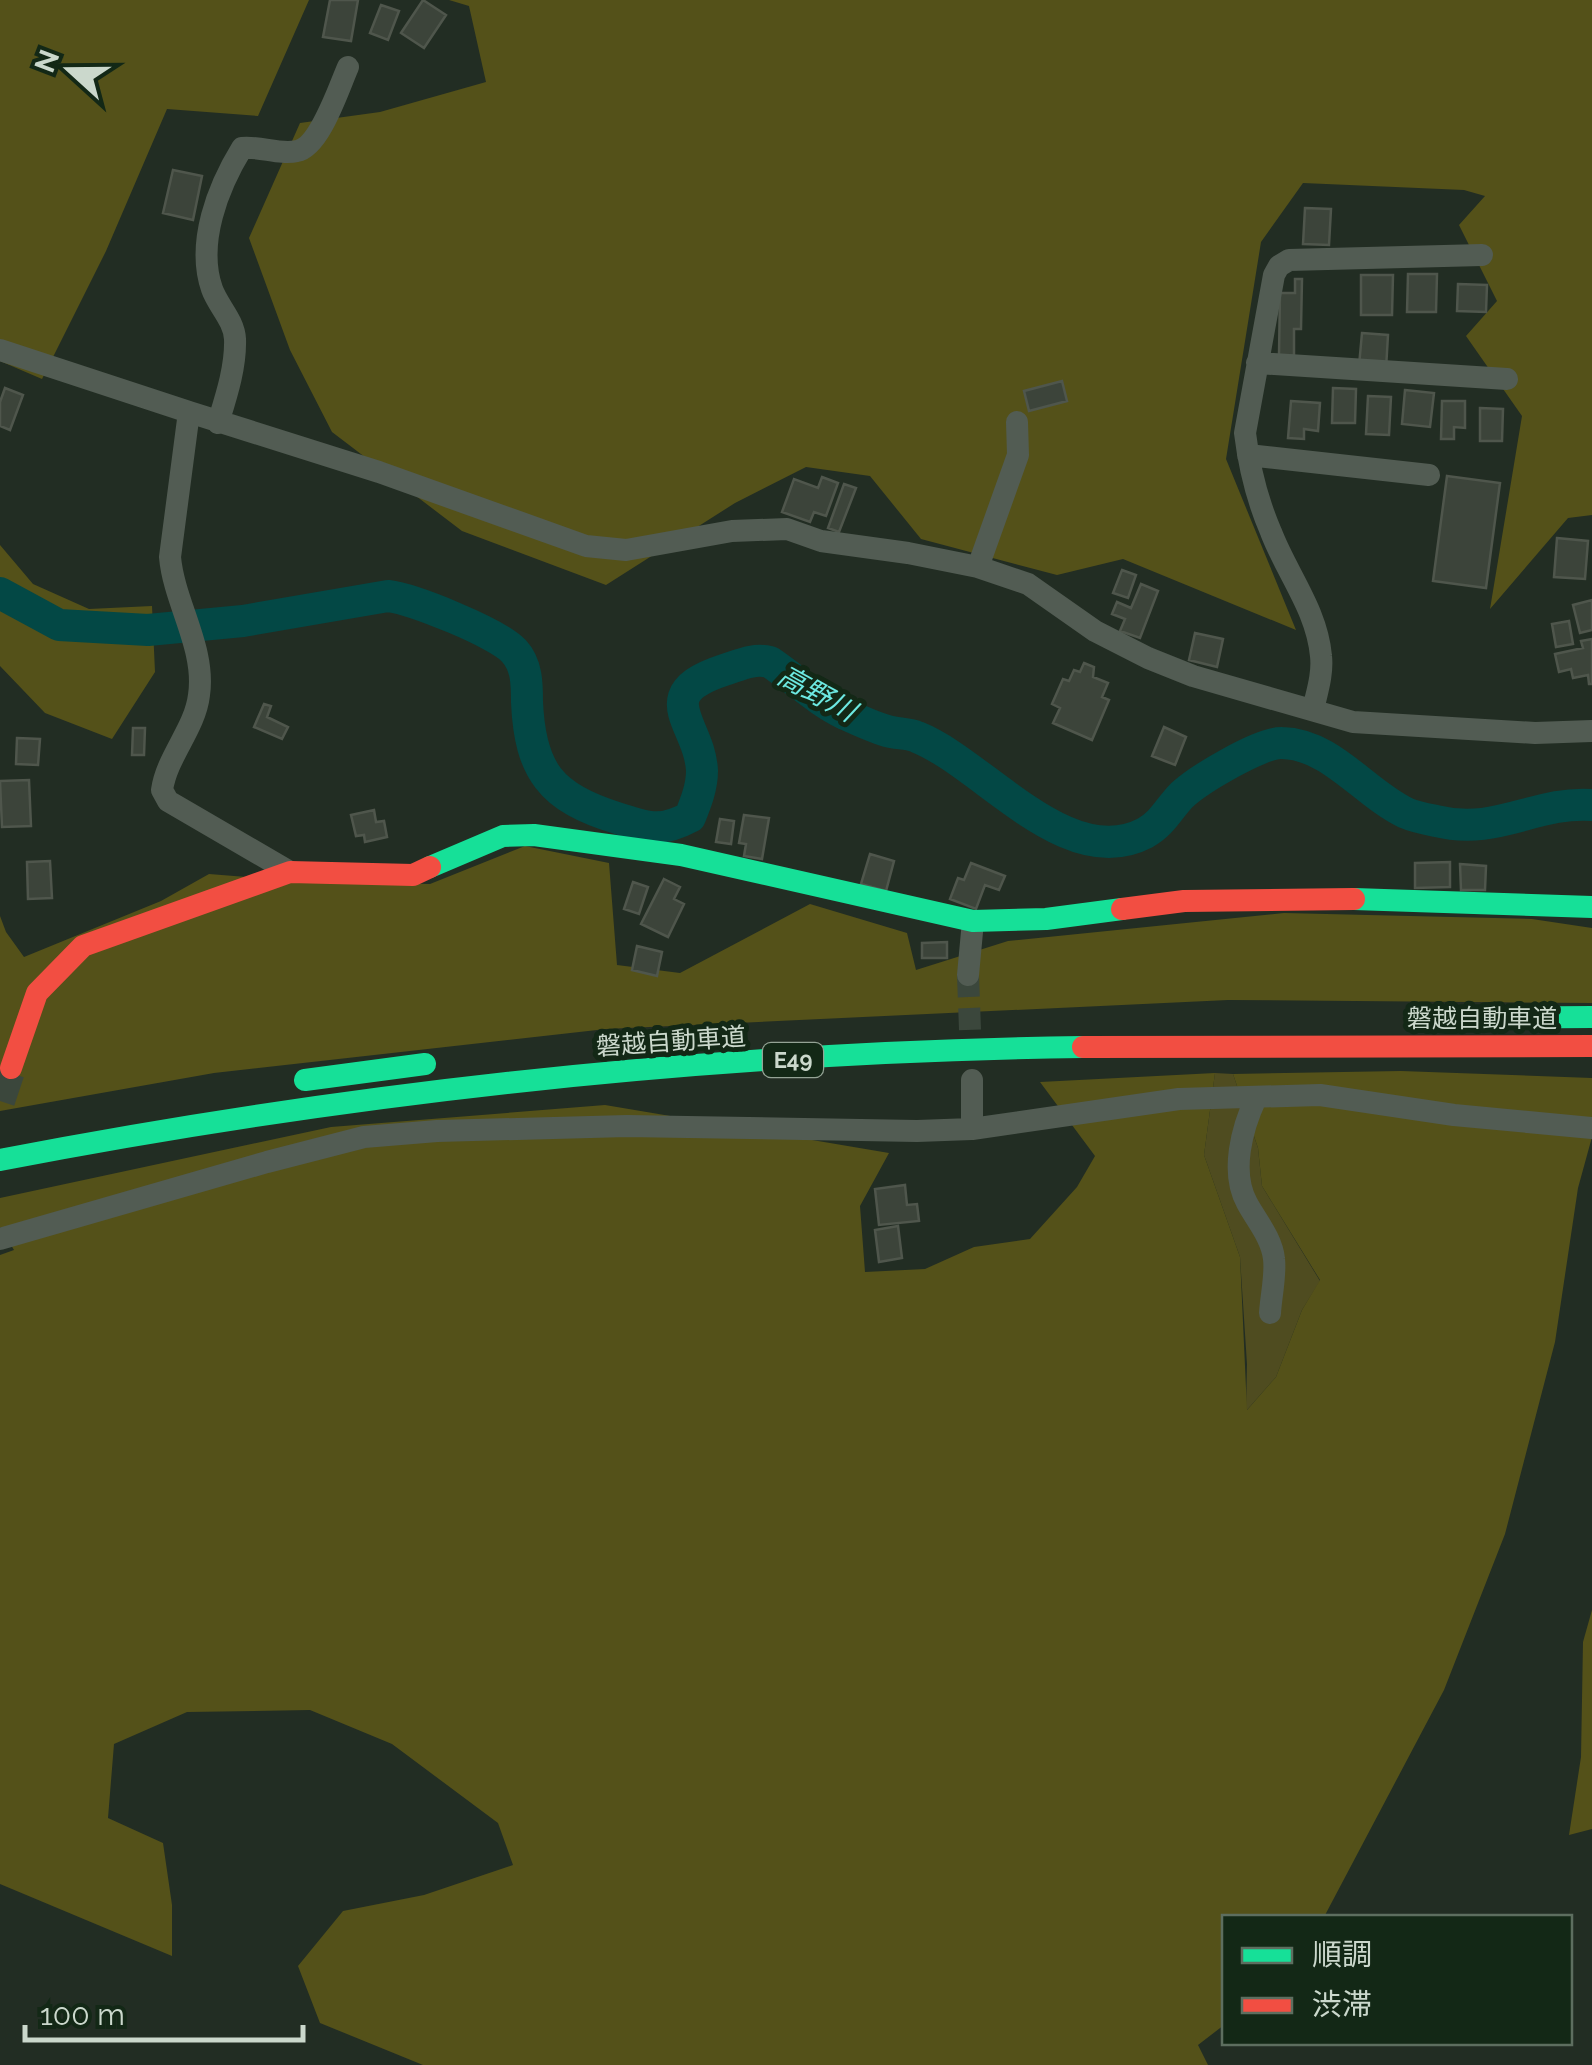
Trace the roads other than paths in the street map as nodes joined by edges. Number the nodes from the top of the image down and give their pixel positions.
1 (348, 67) dead end
2 (1482, 255) dead end
3 (0, 350) edge
4 (1257, 364) junction
5 (1507, 379) dead end
6 (189, 412) junction
7 (1017, 422) dead end
8 (218, 423) junction
9 (1248, 455) junction
10 (1429, 476) dead end
11 (978, 566) junction
12 (1313, 710) junction
13 (1592, 731) edge
14 (290, 872) junction
15 (1592, 908) edge
16 (974, 921) junction
17 (968, 974) tunnel mouth
18 (1592, 1017) edge
19 (1420, 1018) dead end
20 (1592, 1046) edge
21 (440, 1063) dead end
22 (11, 1068) tunnel mouth
23 (972, 1080) tunnel mouth
24 (289, 1082) dead end
25 (1256, 1098) junction
26 (1592, 1128) edge
27 (972, 1129) junction
28 (0, 1160) edge
29 (0, 1238) edge
30 (1270, 1313) dead end

1 - 8 street
2 - 4 street
3 - 6 street
4 - 5 street
4 - 9 street
6 - 8 street
6 - 14 street
7 - 11 street
8 - 11 street
9 - 10 street
9 - 12 street
11 - 12 street
12 - 13 street
14 - 16 main road
14 - 22 main road
15 - 16 main road
16 - 17 street
18 - 19 main road, 磐越自動車道
20 - 28 main road, 磐越自動車道 / E49
21 - 24 main road
23 - 27 street
25 - 26 street
25 - 27 street
25 - 30 street
27 - 29 street

